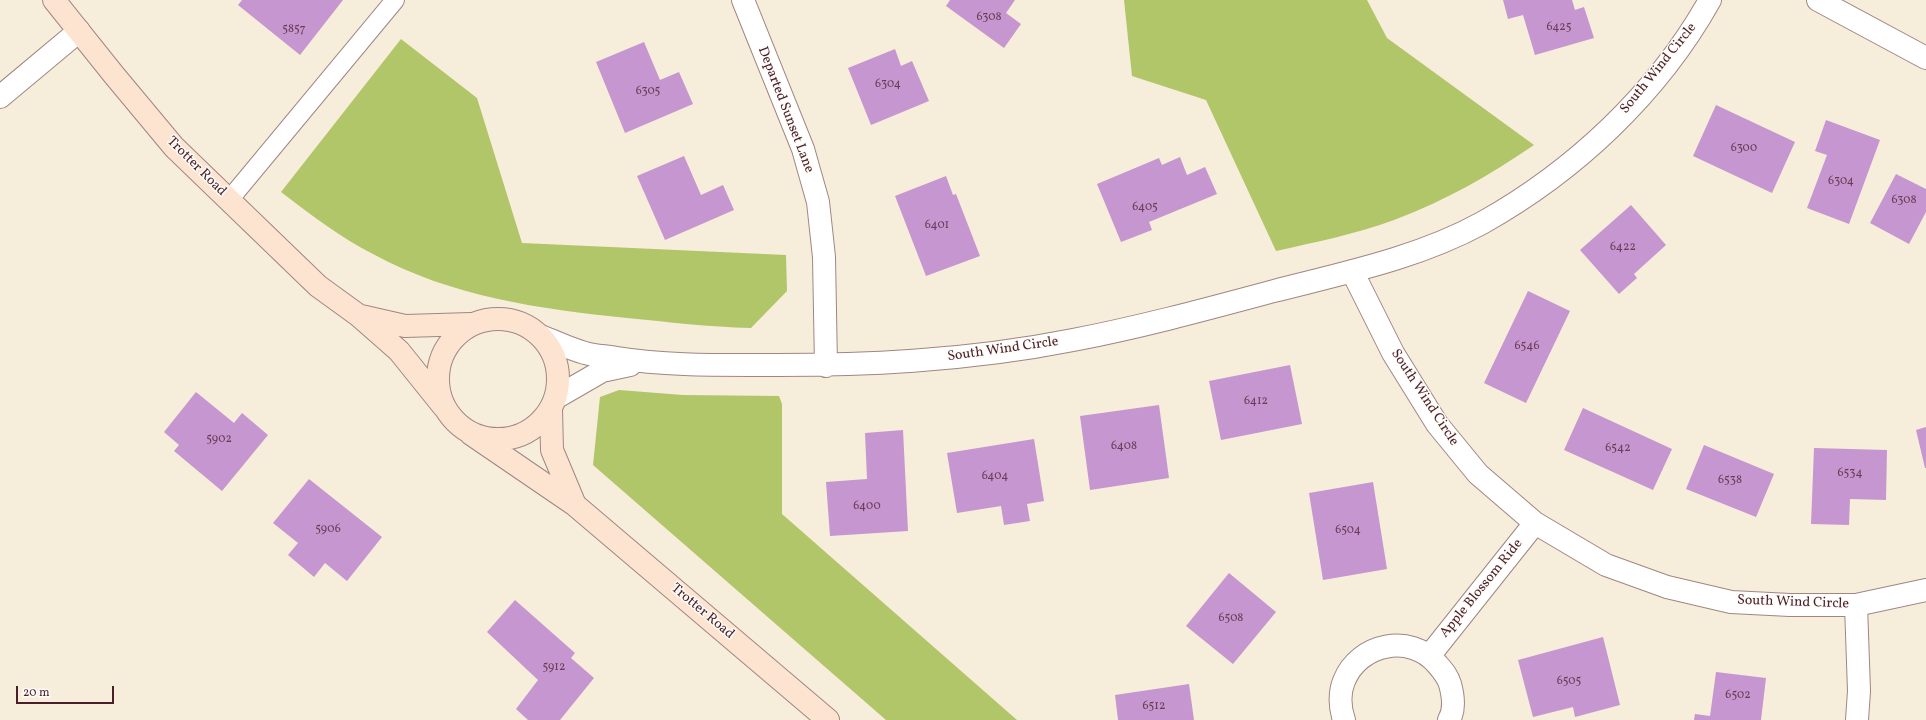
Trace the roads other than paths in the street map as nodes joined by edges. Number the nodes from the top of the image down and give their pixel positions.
1 (54, 0) edge
2 (395, 0) edge
3 (742, 0) edge
4 (1710, 0) edge
5 (1818, 0) edge
6 (79, 31) junction
7 (1926, 58) edge
8 (0, 97) edge
9 (229, 200) junction
10 (1352, 271) junction
11 (358, 315) junction
12 (472, 324) junction
13 (542, 337) junction
14 (645, 362) junction
15 (826, 366) junction
16 (554, 403) junction
17 (444, 407) junction
18 (471, 434) junction
19 (574, 505) junction
20 (1535, 523) junction
21 (1926, 590) edge
22 (1856, 605) junction
23 (1430, 655) junction
24 (828, 720) edge
25 (1344, 720) edge
26 (1449, 720) edge
27 (1857, 720) edge

1 - 6 street, Trotter Road
2 - 9 lane
3 - 15 street, Departed Sunset Lane
4 - 10 street, South Wind Circle
5 - 7 street
6 - 8 street
6 - 9 street, Trotter Road
9 - 11 street, Trotter Road
10 - 15 street, South Wind Circle
10 - 20 street, South Wind Circle
11 - 12 street, Trotter Road
11 - 17 street, Trotter Road
12 - 13 street
12 - 17 street
13 - 14 street, South Wind Circle
13 - 16 street
14 - 15 street, South Wind Circle
14 - 16 street, South Wind Circle
16 - 18 street
16 - 19 street, Trotter Road
17 - 18 street
18 - 19 street, Trotter Road
19 - 24 street, Trotter Road
20 - 22 street, South Wind Circle
20 - 23 street, Apple Blossom Ride
21 - 22 street, South Wind Circle
22 - 27 street
23 - 25 street
23 - 26 street

